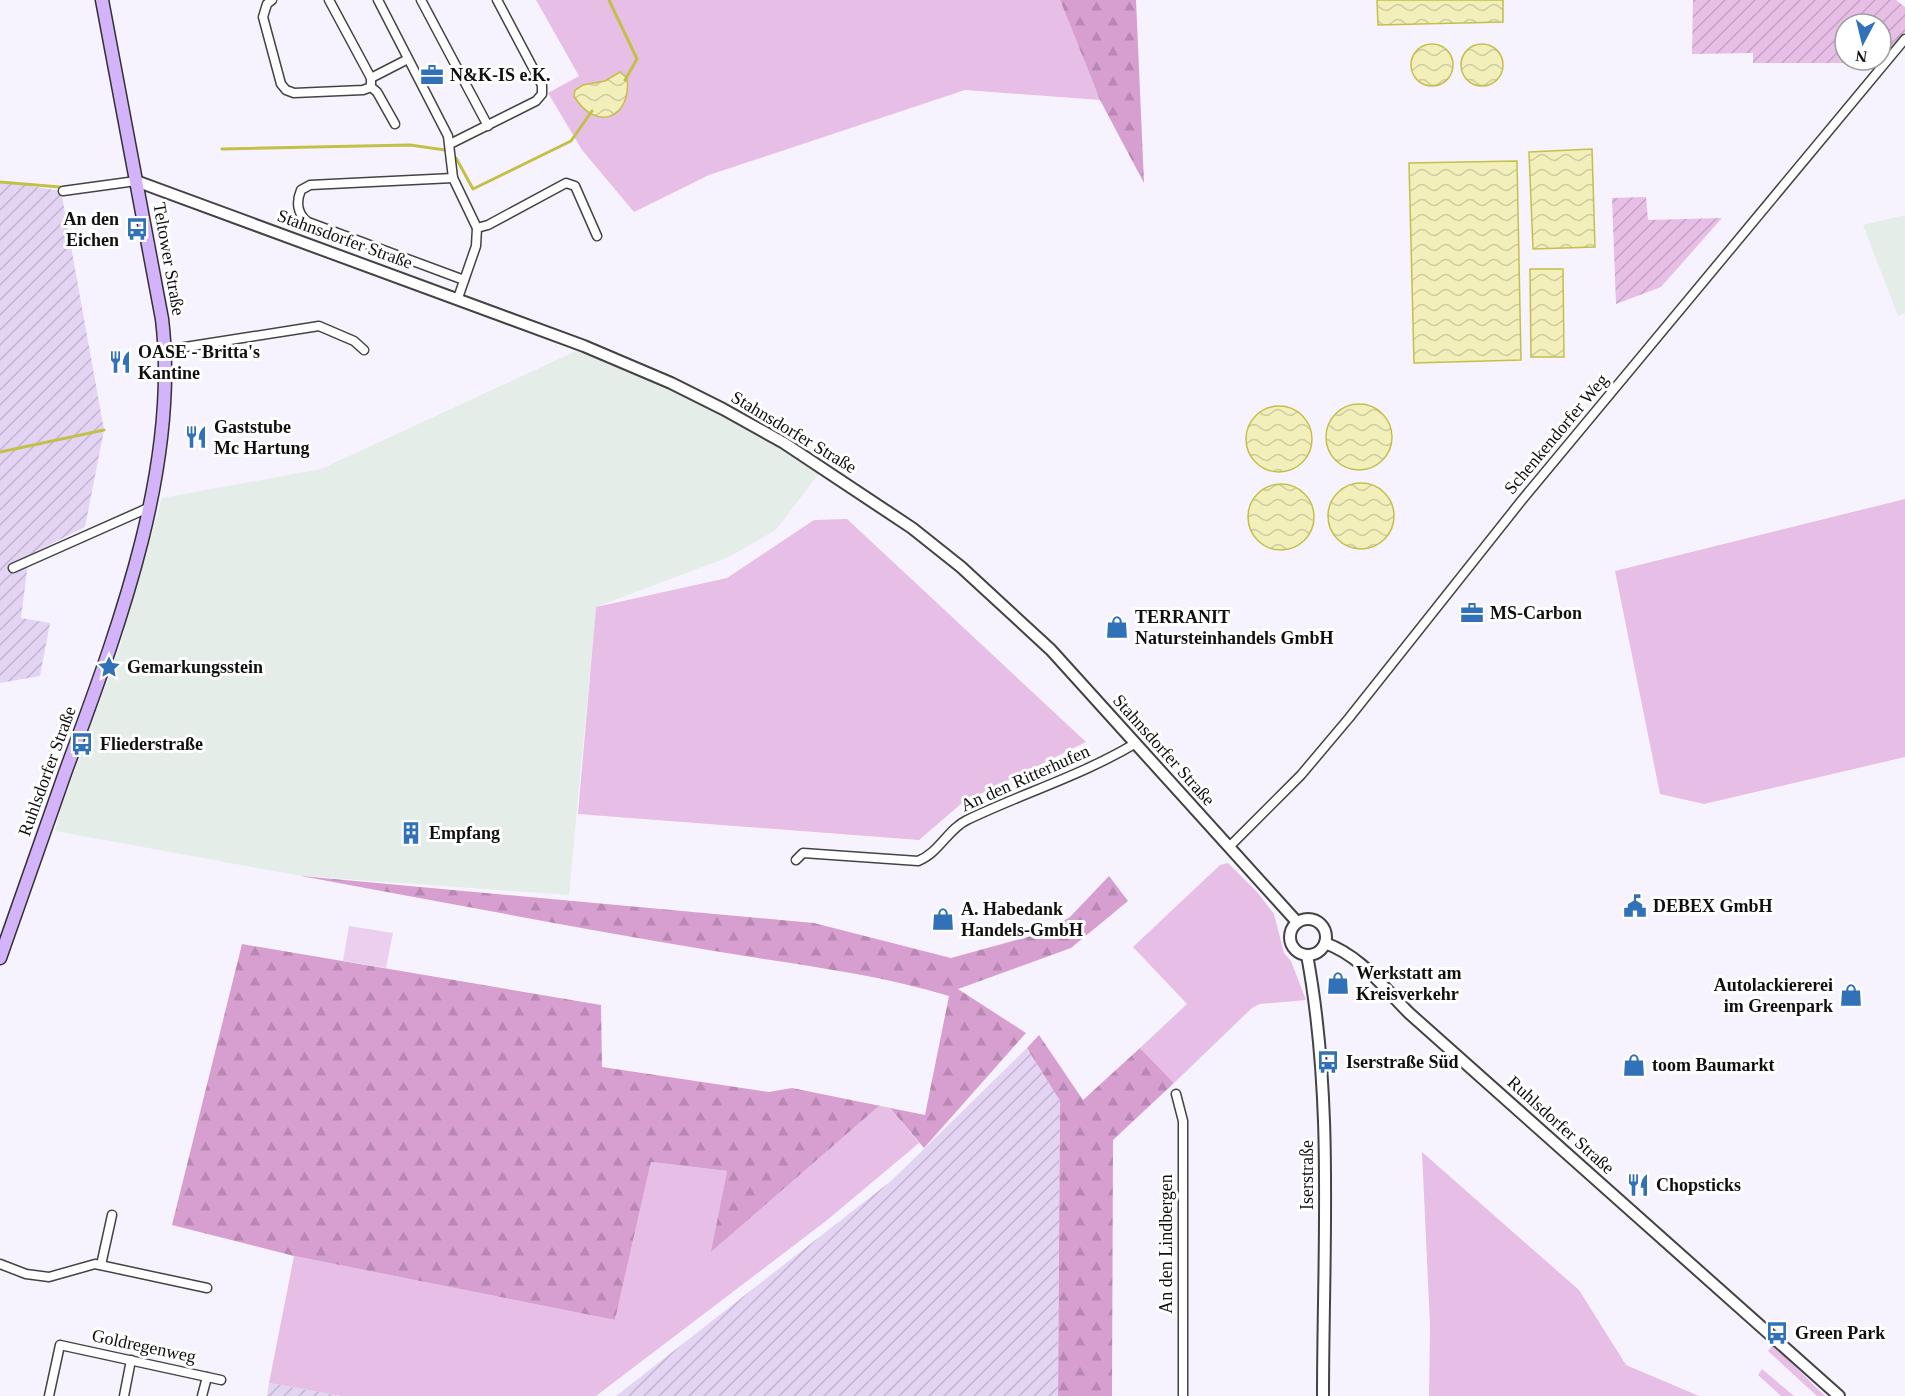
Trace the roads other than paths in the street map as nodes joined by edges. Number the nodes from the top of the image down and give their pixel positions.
1 (102, 0) edge
2 (272, 0) edge
3 (329, 0) edge
4 (378, 0) edge
5 (421, 0) edge
6 (497, 0) edge
7 (1905, 39) edge
8 (408, 59) junction
9 (371, 82) junction
10 (395, 124) dead end
11 (488, 126) junction
12 (450, 144) junction
13 (453, 178) junction
14 (136, 180) junction
15 (63, 191) dead end
16 (477, 228) junction
17 (597, 236) dead end
18 (464, 280) junction
19 (458, 298) junction
20 (166, 350) junction
21 (364, 350) dead end
22 (148, 508) junction
23 (13, 568) dead end
24 (105, 664) joint
25 (1136, 743) junction
26 (1229, 847) junction
27 (796, 860) dead end
28 (1297, 922) junction
29 (1325, 943) junction
30 (1307, 955) junction
31 (0, 958) edge
32 (1176, 1094) dead end
33 (111, 1215) dead end
34 (0, 1264) edge
35 (101, 1265) junction
36 (207, 1288) dead end
37 (131, 1360) junction
38 (207, 1377) junction
39 (221, 1380) dead end
40 (49, 1396) edge
41 (124, 1396) edge
42 (202, 1396) edge
43 (1183, 1396) edge
44 (1323, 1396) edge
45 (1839, 1396) edge

1 - 14 main road, Teltower Straße
2 - 9 street
3 - 9 street
4 - 8 street
5 - 11 street
6 - 11 street
7 - 26 street, Schenkendorfer Weg
8 - 9 street
8 - 12 street
9 - 10 street
11 - 12 street
12 - 13 street
13 - 16 street
13 - 18 street
14 - 15 street
14 - 19 street, Stahnsdorfer Straße
14 - 20 main road, Teltower Straße
16 - 17 street
16 - 18 street
18 - 19 street
19 - 25 street, Stahnsdorfer Straße
20 - 21 street
20 - 22 main road, Teltower Straße
22 - 23 street
22 - 24 main road, Teltower Straße
24 - 31 main road, Ruhlsdorfer Straße
25 - 26 street, Stahnsdorfer Straße
25 - 27 street, An den Ritterhufen
26 - 28 street, Stahnsdorfer Straße
28 - 29 street
28 - 30 street
29 - 30 street
29 - 45 street, Ruhlsdorfer Straße
30 - 44 street, Iserstraße
32 - 43 street, An den Lindbergen
33 - 35 street
34 - 35 street
35 - 36 street
37 - 38 street, Goldregenweg
37 - 40 street, Goldregenweg
37 - 41 street
38 - 39 street, Goldregenweg
38 - 42 street

